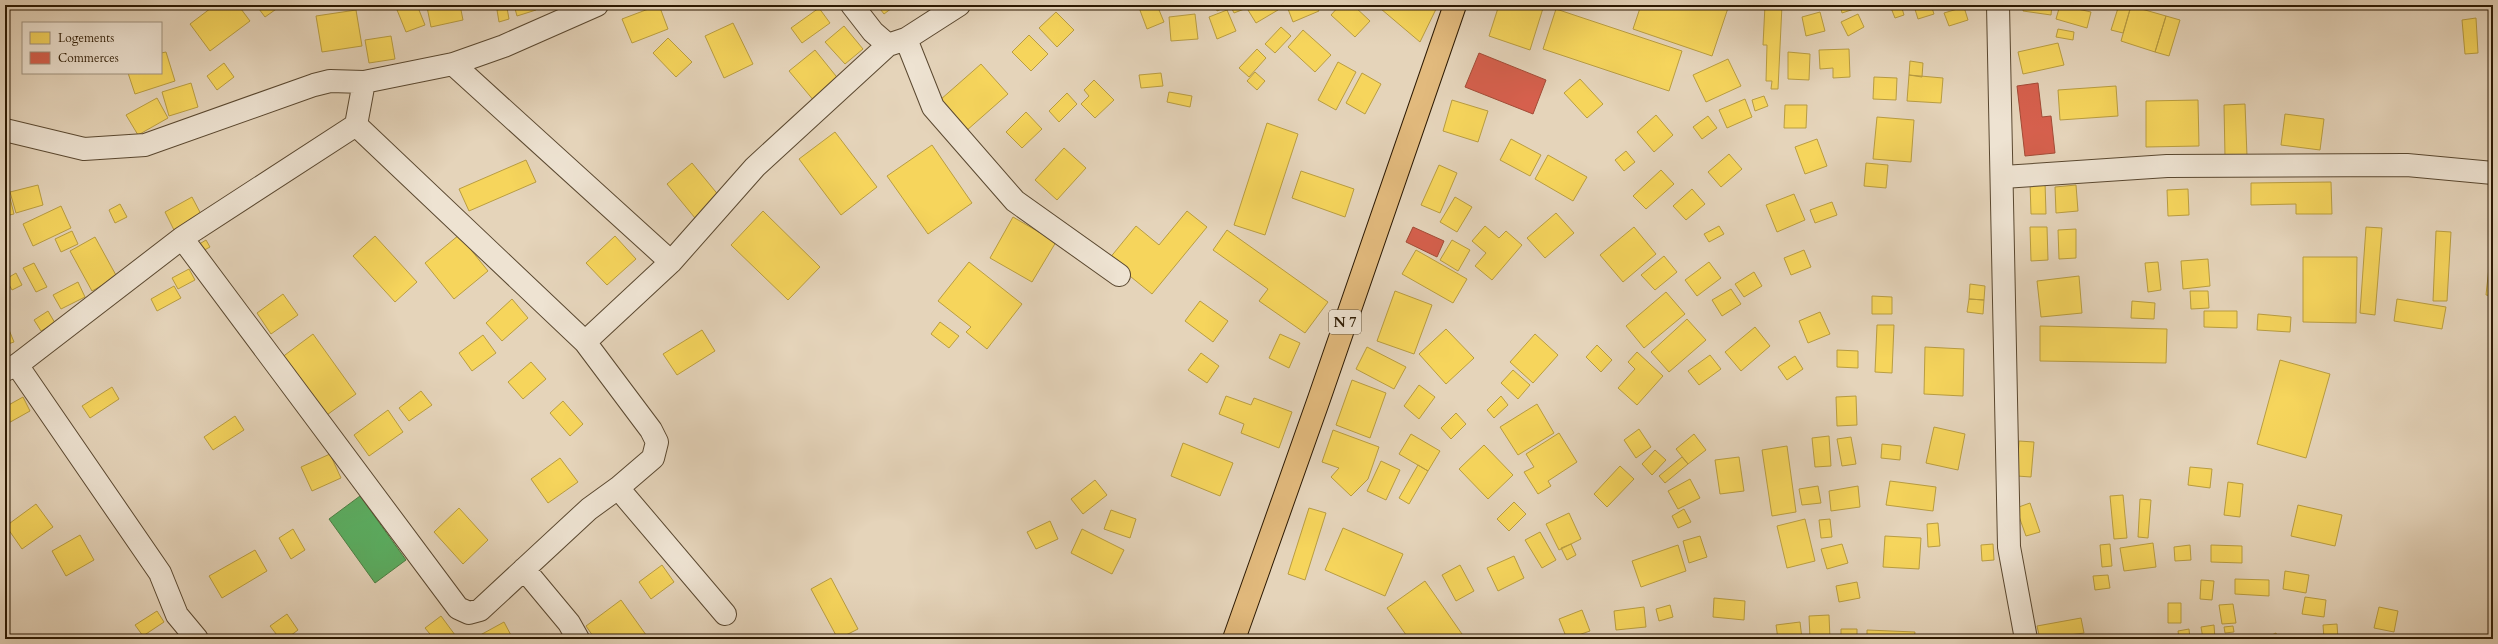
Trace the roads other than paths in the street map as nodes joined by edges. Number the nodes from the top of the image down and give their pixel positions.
1 (597, 5) edge
2 (852, 5) edge
3 (959, 5) edge
4 (1455, 5) edge
5 (1998, 5) edge
6 (897, 42) junction
7 (453, 64) junction
8 (364, 82) junction
9 (356, 125) junction
10 (5, 130) edge
11 (2493, 173) edge
12 (2003, 177) junction
13 (182, 238) junction
14 (671, 262) junction
15 (1119, 275) dead end
16 (585, 342) junction
17 (11, 368) edge
18 (618, 488) junction
19 (524, 569) junction
20 (725, 614) dead end
21 (197, 639) edge
22 (578, 639) edge
23 (1234, 639) edge
24 (2026, 639) edge

1 - 7 street
2 - 6 street
3 - 6 street
4 - 23 main road, N 7
5 - 12 street
6 - 14 street
6 - 15 street
7 - 8 street
7 - 14 street
8 - 9 street
8 - 10 street
9 - 13 street
9 - 16 street
11 - 12 street
12 - 24 street
13 - 17 street
13 - 19 street
14 - 16 street
16 - 18 street
17 - 21 street
18 - 19 street
18 - 20 street
19 - 22 street

